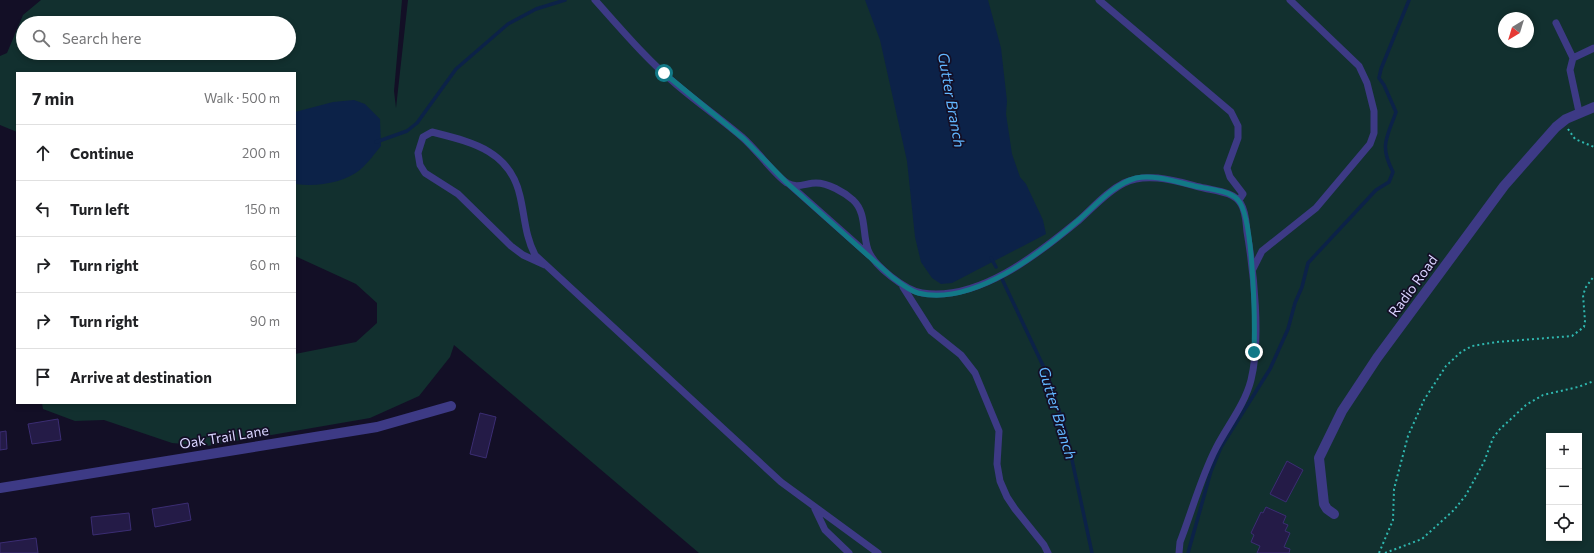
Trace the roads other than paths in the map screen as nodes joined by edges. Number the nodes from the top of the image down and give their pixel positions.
1 (595, 0) edge
2 (1099, 0) edge
3 (1290, 0) edge
4 (1556, 23) dead end
5 (1594, 48) edge
6 (1573, 58) junction
7 (1594, 107) edge
8 (1579, 112) junction
9 (790, 185) junction
10 (1239, 200) junction
11 (872, 258) junction
12 (545, 265) junction
13 (1253, 271) junction
14 (901, 284) junction
15 (451, 406) dead end
16 (0, 488) edge
17 (814, 507) junction
18 (1334, 514) dead end
19 (849, 553) edge
20 (878, 553) edge
21 (1048, 553) edge
22 (1179, 553) edge

1 - 9 lane
2 - 10 lane
3 - 13 lane
4 - 6 lane
5 - 6 lane
6 - 8 lane
7 - 8 street, Radio Road
8 - 18 street, Radio Road
9 - 11 lane
9 - 11 lane
10 - 13 lane
10 - 14 lane
11 - 14 lane
12 - 12 lane
12 - 17 lane
13 - 22 lane
14 - 21 lane
15 - 16 street, Oak Trail Lane
17 - 19 lane
17 - 20 lane

